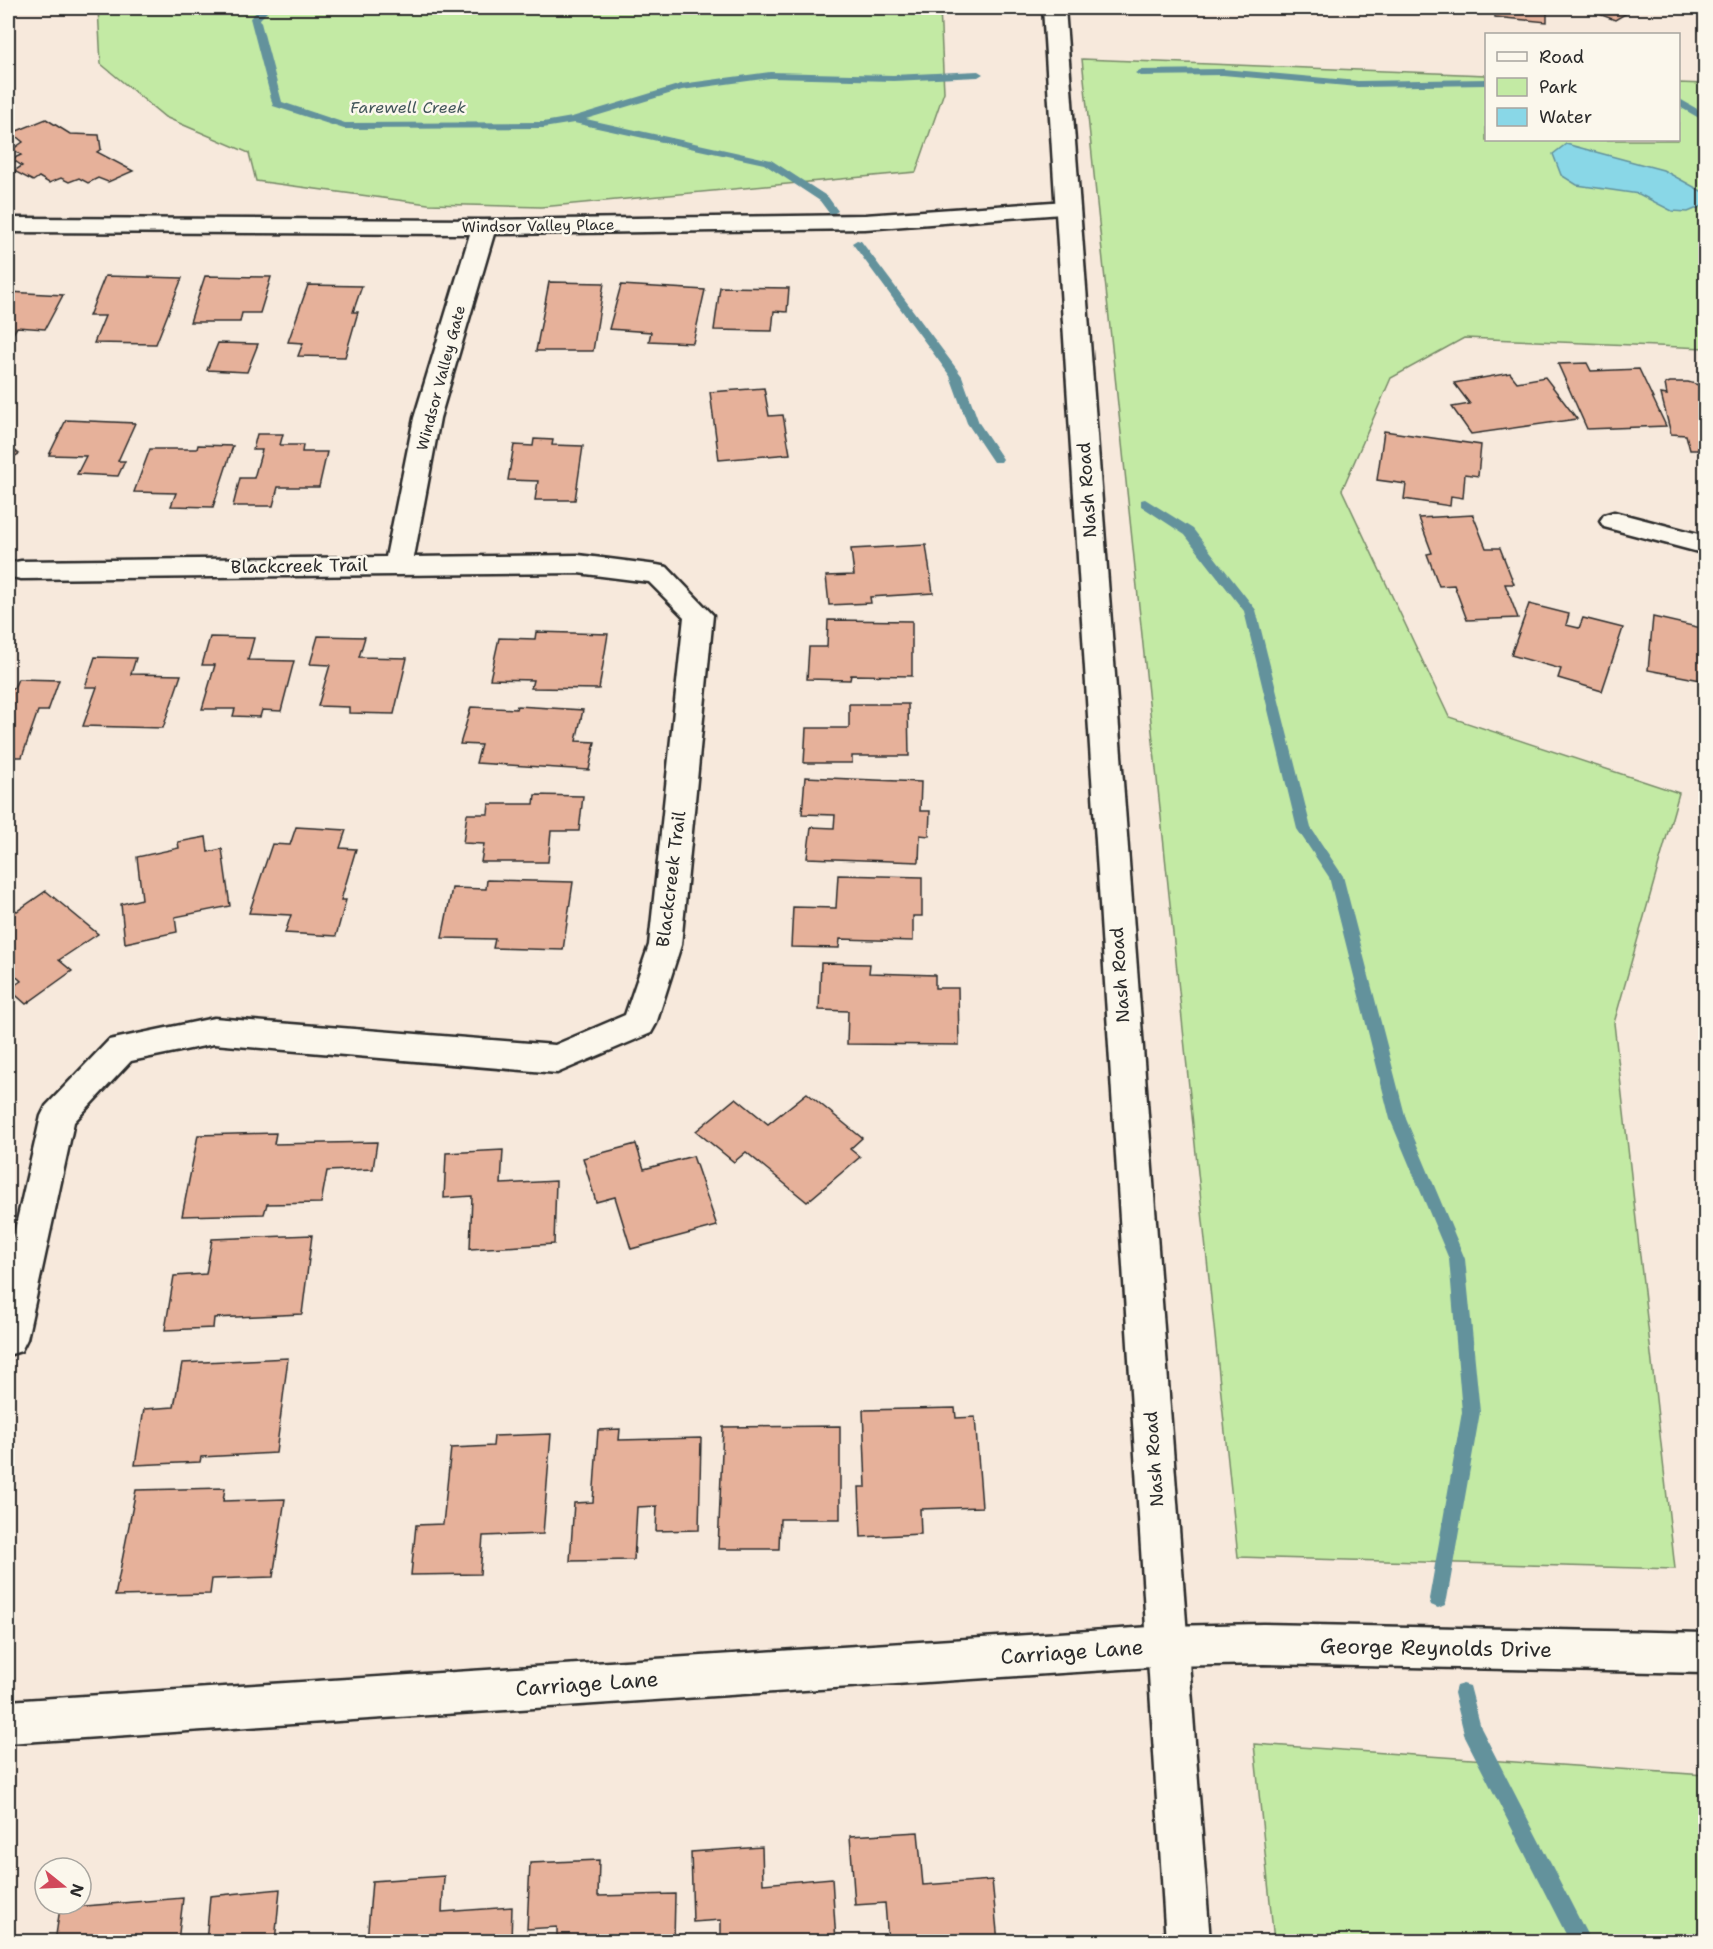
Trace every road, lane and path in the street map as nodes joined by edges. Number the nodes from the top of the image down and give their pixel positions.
1 (1054, 8) edge
2 (1067, 208) junction
3 (8, 225) edge
4 (484, 227) junction
5 (1614, 521) dead end
6 (1706, 545) edge
7 (398, 565) junction
8 (21, 570) dead end
9 (8, 1340) edge
10 (1166, 1646) junction
11 (1706, 1653) edge
12 (8, 1722) edge
13 (1188, 1941) edge

1 - 2 street, Nash Road
2 - 4 street, Windsor Valley Place
2 - 10 street, Nash Road
3 - 4 street, Windsor Valley Place
4 - 7 street, Windsor Valley Gate
5 - 6 street
7 - 8 street, Blackcreek Trail
7 - 9 street, Blackcreek Trail
10 - 11 street, George Reynolds Drive
10 - 12 street, Carriage Lane
10 - 13 street, Nash Road

